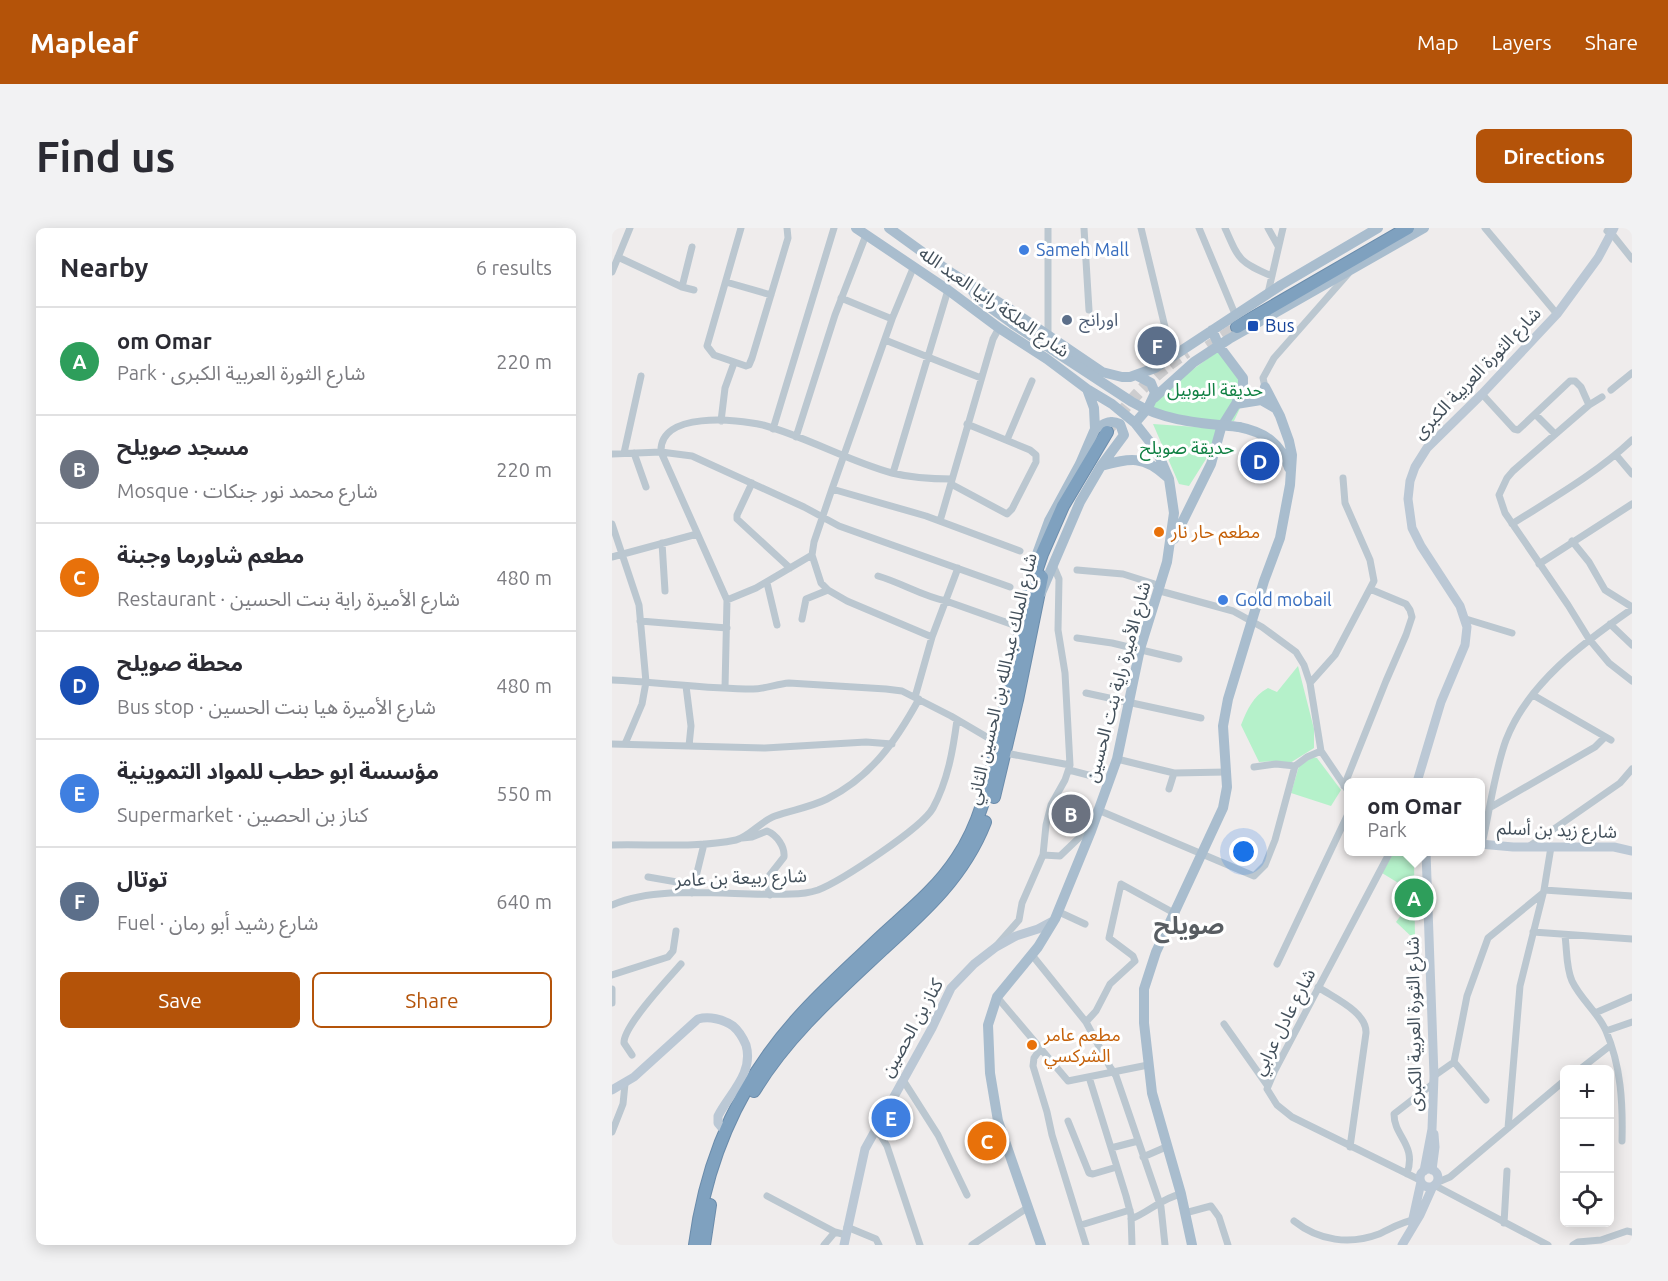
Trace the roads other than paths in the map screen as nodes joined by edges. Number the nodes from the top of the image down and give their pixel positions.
1 (630, 228) edge
2 (741, 228) edge
3 (787, 228) edge
4 (834, 228) edge
5 (856, 228) edge
6 (889, 228) edge
7 (1048, 228) edge
8 (1084, 228) edge
9 (1141, 228) edge
10 (1199, 228) edge
11 (1225, 228) edge
12 (1268, 228) edge
13 (1282, 228) edge
14 (1378, 228) edge
15 (1392, 228) edge
16 (1408, 228) edge
17 (1424, 228) edge
18 (1485, 228) edge
19 (1610, 230) edge
20 (866, 235) junction
21 (1278, 246) junction
22 (692, 247) dead end
23 (618, 257) junction
24 (1632, 260) edge
25 (914, 266) junction
26 (1354, 268) junction
27 (612, 272) edge
28 (1272, 276) junction
29 (726, 282) junction
30 (969, 284) junction
31 (682, 286) junction
32 (694, 290) dead end
33 (948, 290) junction
34 (1268, 294) junction
35 (771, 295) junction
36 (842, 298) junction
37 (1089, 310) dead end
38 (1048, 311) junction
39 (1557, 314) junction
40 (892, 319) junction
41 (1235, 321) junction
42 (1031, 324) junction
43 (999, 328) junction
44 (1215, 328) junction
45 (1048, 336) junction
46 (1229, 339) junction
47 (885, 340) junction
48 (1219, 346) junction
49 (1184, 348) junction
50 (927, 356) junction
51 (1172, 356) junction
52 (1194, 362) junction
53 (734, 363) junction
54 (1155, 368) junction
55 (1632, 373) edge
56 (1137, 375) junction
57 (641, 376) dead end
58 (1122, 377) junction
59 (981, 378) junction
60 (1032, 381) dead end
61 (1166, 385) junction
62 (1265, 387) joint
63 (1086, 389) junction
64 (1611, 390) dead end
65 (1482, 394) junction
66 (1602, 397) dead end
67 (1154, 398) junction
68 (1109, 403) junction
69 (1236, 404) junction
70 (1589, 405) junction
71 (1277, 410) junction
72 (1535, 414) junction
73 (721, 421) junction
74 (1135, 423) junction
75 (967, 424) junction
76 (773, 429) junction
77 (1105, 432) junction
78 (1555, 434) junction
79 (796, 437) junction
80 (1007, 440) junction
81 (1632, 440) edge
82 (661, 452) junction
83 (624, 453) junction
84 (634, 453) junction
85 (612, 454) edge
86 (1616, 455) junction
87 (844, 457) junction
88 (1101, 466) junction
89 (892, 473) junction
90 (1291, 474) junction
91 (1632, 474) edge
92 (1343, 478) dead end
93 (1169, 479) junction
94 (951, 482) junction
95 (752, 483) junction
96 (646, 487) dead end
97 (832, 489) junction
98 (1632, 504) edge
99 (823, 518) junction
100 (940, 521) junction
101 (612, 524) edge
102 (1512, 524) junction
103 (697, 534) junction
104 (1572, 541) junction
105 (662, 543) junction
106 (1170, 547) junction
107 (1020, 551) dead end
108 (622, 555) junction
109 (812, 555) junction
110 (612, 557) edge
111 (1539, 564) junction
112 (1053, 565) junction
113 (790, 568) junction
114 (958, 568) junction
115 (1077, 570) dead end
116 (878, 576) dead end
117 (767, 583) junction
118 (1010, 587) dead end
119 (1160, 588) junction
120 (1370, 589) junction
121 (828, 590) junction
122 (665, 591) dead end
123 (1034, 594) junction
124 (727, 600) junction
125 (945, 601) junction
126 (1632, 608) edge
127 (1466, 619) junction
128 (801, 620) dead end
129 (1252, 620) junction
130 (640, 621) junction
131 (1610, 624) junction
132 (777, 625) dead end
133 (727, 628) junction
134 (1022, 628) junction
135 (1512, 633) dead end
136 (932, 637) junction
137 (1077, 638) dead end
138 (1589, 639) junction
139 (1632, 645) edge
140 (1140, 649) junction
141 (1179, 659) dead end
142 (612, 680) edge
143 (1632, 681) edge
144 (646, 682) junction
145 (1310, 683) junction
146 (686, 686) junction
147 (725, 688) junction
148 (1086, 693) dead end
149 (1533, 695) junction
150 (917, 698) junction
151 (1129, 703) junction
152 (1201, 718) dead end
153 (957, 720) junction
154 (612, 744) edge
155 (625, 744) junction
156 (892, 744) junction
157 (689, 746) junction
158 (1001, 748) junction
159 (1321, 751) junction
160 (1117, 759) junction
161 (1295, 766) junction
162 (1254, 767) dead end
163 (1070, 768) junction
164 (1632, 769) edge
165 (1226, 772) junction
166 (1174, 773) junction
167 (1092, 776) dead end
168 (1350, 778) edge
169 (1420, 778) edge
170 (1344, 786) edge
171 (1169, 789) dead end
172 (1491, 807) junction
173 (1098, 810) junction
174 (1344, 822) edge
175 (1485, 829) edge
176 (1091, 831) junction
177 (742, 838) junction
178 (704, 843) junction
179 (1485, 844) edge
180 (612, 845) edge
181 (1528, 847) junction
182 (1551, 847) junction
183 (1629, 849) edge
184 (1043, 855) junction
185 (1202, 855) junction
186 (1388, 856) edge
187 (1420, 856) edge
188 (1426, 856) edge
189 (1430, 856) edge
190 (1426, 863) junction
191 (648, 877) dead end
192 (1426, 882) junction
193 (694, 885) junction
194 (1543, 891) junction
195 (692, 893) junction
196 (770, 895) junction
197 (1632, 896) edge
198 (612, 905) edge
199 (1174, 913) junction
200 (1057, 916) junction
201 (1084, 924) dead end
202 (676, 931) dead end
203 (1032, 931) junction
204 (1533, 932) junction
205 (1565, 936) junction
206 (1044, 939) junction
207 (1632, 939) edge
208 (996, 947) junction
209 (1032, 955) junction
210 (681, 964) dead end
211 (1277, 964) dead end
212 (612, 975) edge
213 (1318, 987) junction
214 (612, 990) edge
215 (996, 997) junction
216 (1632, 997) edge
217 (612, 1003) edge
218 (1595, 1013) junction
219 (1086, 1022) junction
220 (1632, 1022) edge
221 (1224, 1024) dead end
222 (1606, 1031) junction
223 (1611, 1045) junction
224 (1041, 1048) junction
225 (632, 1055) dead end
226 (1454, 1062) junction
227 (1148, 1065) junction
228 (1586, 1065) edge
229 (1112, 1071) junction
230 (1089, 1077) junction
231 (1434, 1079) junction
232 (903, 1080) junction
233 (625, 1084) junction
234 (1560, 1084) edge
235 (1268, 1085) junction
236 (612, 1090) edge
237 (1486, 1100) dead end
238 (1068, 1120) dead end
239 (1508, 1128) junction
240 (724, 1130) junction
241 (875, 1131) junction
242 (612, 1132) edge
243 (1138, 1141) junction
244 (1622, 1141) dead end
245 (1166, 1147) junction
246 (1350, 1147) junction
247 (1111, 1148) junction
248 (1143, 1157) junction
249 (1117, 1167) junction
250 (1507, 1171) dead end
251 (1408, 1174) junction
252 (1424, 1175) junction
253 (1434, 1185) junction
254 (1180, 1194) junction
255 (967, 1195) dead end
256 (767, 1196) dead end
257 (1160, 1203) junction
258 (1027, 1208) junction
259 (1185, 1213) junction
260 (1130, 1215) junction
261 (1294, 1221) dead end
262 (1413, 1223) junction
263 (1504, 1223) junction
264 (1081, 1225) junction
265 (847, 1231) junction
266 (835, 1232) junction
267 (1632, 1232) edge
268 (695, 1245) edge
269 (704, 1245) edge
270 (824, 1245) edge
271 (844, 1245) edge
272 (879, 1245) edge
273 (920, 1245) edge
274 (972, 1245) edge
275 (1041, 1245) edge
276 (1086, 1245) edge
277 (1132, 1245) edge
278 (1165, 1245) edge
279 (1192, 1245) edge
280 (1228, 1245) edge
281 (1401, 1245) edge
282 (1548, 1245) edge
283 (1573, 1245) edge

1 - 23 street
2 - 29 street
3 - 35 street
4 - 76 street
5 - 20 main road, شارع الملكة رانيا العبد الله
6 - 30 main road, شارع الملكة رانيا العبد الله
7 - 38 street
8 - 37 street
9 - 51 street
10 - 41 street
11 - 28 street
12 - 21 street
13 - 21 street
14 - 34 main road
15 - 41 highway
16 - 41 highway
17 - 26 main road
18 - 39 street
19 - 24 street
19 - 39 street, شارع الثورة العربية الكبرى
20 - 25 main road, شارع الملكة رانيا العبد الله
20 - 36 street
21 - 28 street
22 - 31 street
23 - 27 street
23 - 31 street
25 - 33 main road, شارع الملكة رانيا العبد الله
25 - 40 street
26 - 46 main road
26 - 62 street
28 - 34 street
29 - 35 street
29 - 53 street
30 - 42 main road, شارع الملكة رانيا العبد الله
30 - 90 main road, bridge
31 - 32 street
33 - 43 main road, شارع الملكة رانيا العبد الله
33 - 50 street
34 - 41 main road
35 - 53 street
36 - 40 street
36 - 79 street
38 - 42 street
38 - 45 street
39 - 65 street, شارع الثورة العربية الكبرى
40 - 47 street
41 - 44 main road
42 - 45 main road, شارع الملكة رانيا العبد الله
43 - 59 street
43 - 63 main road, شارع الملكة رانيا العبد الله
44 - 46 main road
44 - 48 main road
44 - 49 main road
45 - 58 main road, شارع الملكة رانيا العبد الله
46 - 48 main road
47 - 50 street
47 - 87 street
48 - 52 main road
48 - 69 main road
49 - 51 main road
49 - 52 main road
50 - 59 street
50 - 89 street
51 - 54 main road
52 - 61 main road
53 - 73 street
54 - 56 main road
54 - 61 main road
55 - 64 street
56 - 58 main road
56 - 67 main road
57 - 83 street
58 - 68 main road
59 - 75 street
60 - 80 street
61 - 67 main road
62 - 71 main road
63 - 68 main road, شارع الملكة رانيا العبد الله
63 - 77 main road
65 - 72 street
65 - 127 street, شارع الثورة العربية الكبرى
66 - 70 street
67 - 74 main road
68 - 74 main road
69 - 71 main road
69 - 106 main road
70 - 72 street
70 - 78 street
71 - 90 main road
72 - 78 street
73 - 76 street
73 - 82 street
74 - 93 main road, شارع الأميرة راية بنت الحسين
75 - 80 street
75 - 94 street
76 - 79 street
77 - 88 main road
77 - 123 highway, شارع الملك عبدالله بن الحسين الثاني
78 - 102 street
79 - 87 street
80 - 94 street
81 - 86 street
82 - 84 street
82 - 95 street
82 - 103 street
83 - 84 street
83 - 85 street
84 - 96 street
86 - 91 street
86 - 102 street
87 - 89 street
87 - 97 street
88 - 93 main road
88 - 112 main road
89 - 94 street
90 - 129 main road
92 - 120 street
93 - 106 main road, شارع الأميرة راية بنت الحسين
94 - 100 street
95 - 99 street
95 - 113 street
97 - 99 street
97 - 100 street
98 - 104 street
99 - 109 street
99 - 114 street
100 - 107 street
101 - 108 street
102 - 111 street
103 - 105 street
103 - 124 street
104 - 111 street
104 - 126 street
105 - 108 street
105 - 122 street
106 - 119 main road, شارع الأميرة راية بنت الحسين
108 - 110 street
108 - 130 street
109 - 113 street
109 - 121 street
111 - 138 street
112 - 123 main road
112 - 163 street
113 - 117 street
114 - 118 street
114 - 125 street
115 - 119 street
116 - 125 street
117 - 124 street
117 - 132 street
119 - 129 street
119 - 140 main road, شارع الأميرة راية بنت الحسين
120 - 145 street
120 - 168 street
121 - 128 street
121 - 136 street
123 - 134 highway, شارع الملك عبدالله بن الحسين الثاني
123 - 158 highway, شارع الملك عبدالله بن الحسين الثاني
124 - 133 street
125 - 134 street
125 - 136 street
126 - 131 street
127 - 135 street
127 - 169 street
129 - 145 street
129 - 165 main road
130 - 133 street
130 - 144 street
131 - 138 street
131 - 139 street
133 - 147 street
134 - 158 highway, شارع الملك عبدالله بن الحسين الثاني
136 - 150 street
137 - 140 street
138 - 143 street
138 - 149 street
140 - 141 street
140 - 151 main road, شارع الأميرة راية بنت الحسين
142 - 144 street
144 - 146 street
144 - 155 street
145 - 159 street
146 - 147 street
146 - 157 street
147 - 150 street
148 - 151 street
149 - 172 street
149 - 172 street
150 - 153 street
150 - 156 street
151 - 152 street
151 - 160 main road, شارع الأميرة راية بنت الحسين
153 - 158 street
153 - 196 street, شارع ربيعة بن عامر
154 - 155 street
155 - 157 street
156 - 157 street
156 - 177 street
158 - 163 street
158 - 240 highway, شارع الملك عبدالله بن الحسين الثاني
158 - 269 highway, شارع الملك عبدالله بن الحسين الثاني
159 - 161 street
159 - 170 street
160 - 166 street
160 - 173 main road, شارع الأميرة راية بنت الحسين
161 - 162 street
161 - 185 street
163 - 167 street
163 - 184 street
164 - 181 street
165 - 166 street
165 - 185 main road
166 - 171 street
172 - 175 street
173 - 176 main road, شارع الأميرة راية بنت الحسين
173 - 185 street
174 - 211 street
176 - 184 street
176 - 200 main road, شارع الأميرة راية بنت الحسين
177 - 178 street
177 - 196 street
178 - 180 street
178 - 193 street
179 - 181 street, شارع زيد بن أسلم
181 - 182 street, شارع زيد بن أسلم
182 - 183 street, شارع زيد بن أسلم
182 - 194 street
184 - 208 street
185 - 199 main road
186 - 213 street, شارع عادل عرابي
187 - 192 street, شارع الثورة العربية الكبرى
188 - 190 street, شارع الثورة العربية الكبرى
189 - 190 street
190 - 192 street, شارع الثورة العربية الكبرى
191 - 193 street
192 - 231 street, شارع الثورة العربية الكبرى
193 - 195 street
194 - 197 street
194 - 204 street
194 - 226 street
195 - 196 street, شارع ربيعة بن عامر
195 - 198 street, شارع ربيعة بن عامر
199 - 219 street
199 - 227 main road
200 - 201 street
200 - 203 street, كناز بن الحصين
200 - 206 main road, شارع الأميرة راية بنت الحسين
202 - 212 street
203 - 206 street
203 - 208 street, كناز بن الحصين
204 - 205 street
204 - 239 street
205 - 207 street
205 - 218 street
206 - 209 main road, شارع الأميرة راية بنت الحسين
208 - 232 street, كناز بن الحصين
209 - 215 main road, شارع الأميرة راية بنت الحسين
209 - 219 street
210 - 225 street
213 - 235 street, شارع عادل عرابي
213 - 246 street
214 - 217 street
215 - 224 street
215 - 258 main road, شارع الأميرة راية بنت الحسين
216 - 218 street
218 - 222 street
219 - 229 street
220 - 222 street
221 - 235 street
222 - 223 street
223 - 228 street
223 - 244 street
224 - 230 street
224 - 264 street
226 - 231 street
226 - 237 street
227 - 229 street
227 - 245 main road
229 - 230 street
229 - 243 street
230 - 247 street
231 - 251 street
231 - 252 street, شارع الثورة العربية الكبرى
232 - 241 street, كناز بن الحصين
232 - 255 street
233 - 236 street
233 - 240 street
233 - 242 street
234 - 239 street
235 - 246 street, شارع عادل عرابي
238 - 249 street
239 - 253 street
240 - 268 highway, شارع الملك عبدالله بن الحسين الثاني
241 - 265 street, كناز بن الحصين
241 - 273 street
243 - 247 street
243 - 248 street
245 - 248 street
245 - 254 main road
246 - 251 street, شارع عادل عرابي
247 - 249 street
248 - 257 street
249 - 260 street
250 - 263 street
251 - 252 street, شارع عادل عرابي
252 - 253 street
252 - 253 street
252 - 262 street, شارع الثورة العربية الكبرى
253 - 262 street, شارع الثورة العربية الكبرى
253 - 263 street
254 - 257 street
254 - 259 main road
256 - 266 street
257 - 260 street
257 - 278 street
258 - 274 street
258 - 275 main road, شارع الأميرة راية بنت الحسين
259 - 279 main road
259 - 280 street
260 - 264 street
260 - 277 street
261 - 262 street
262 - 281 street, شارع الثورة العربية الكبرى
263 - 282 street
264 - 276 street
265 - 266 street
265 - 271 street, كناز بن الحصين
265 - 272 street
266 - 270 street
267 - 283 street

